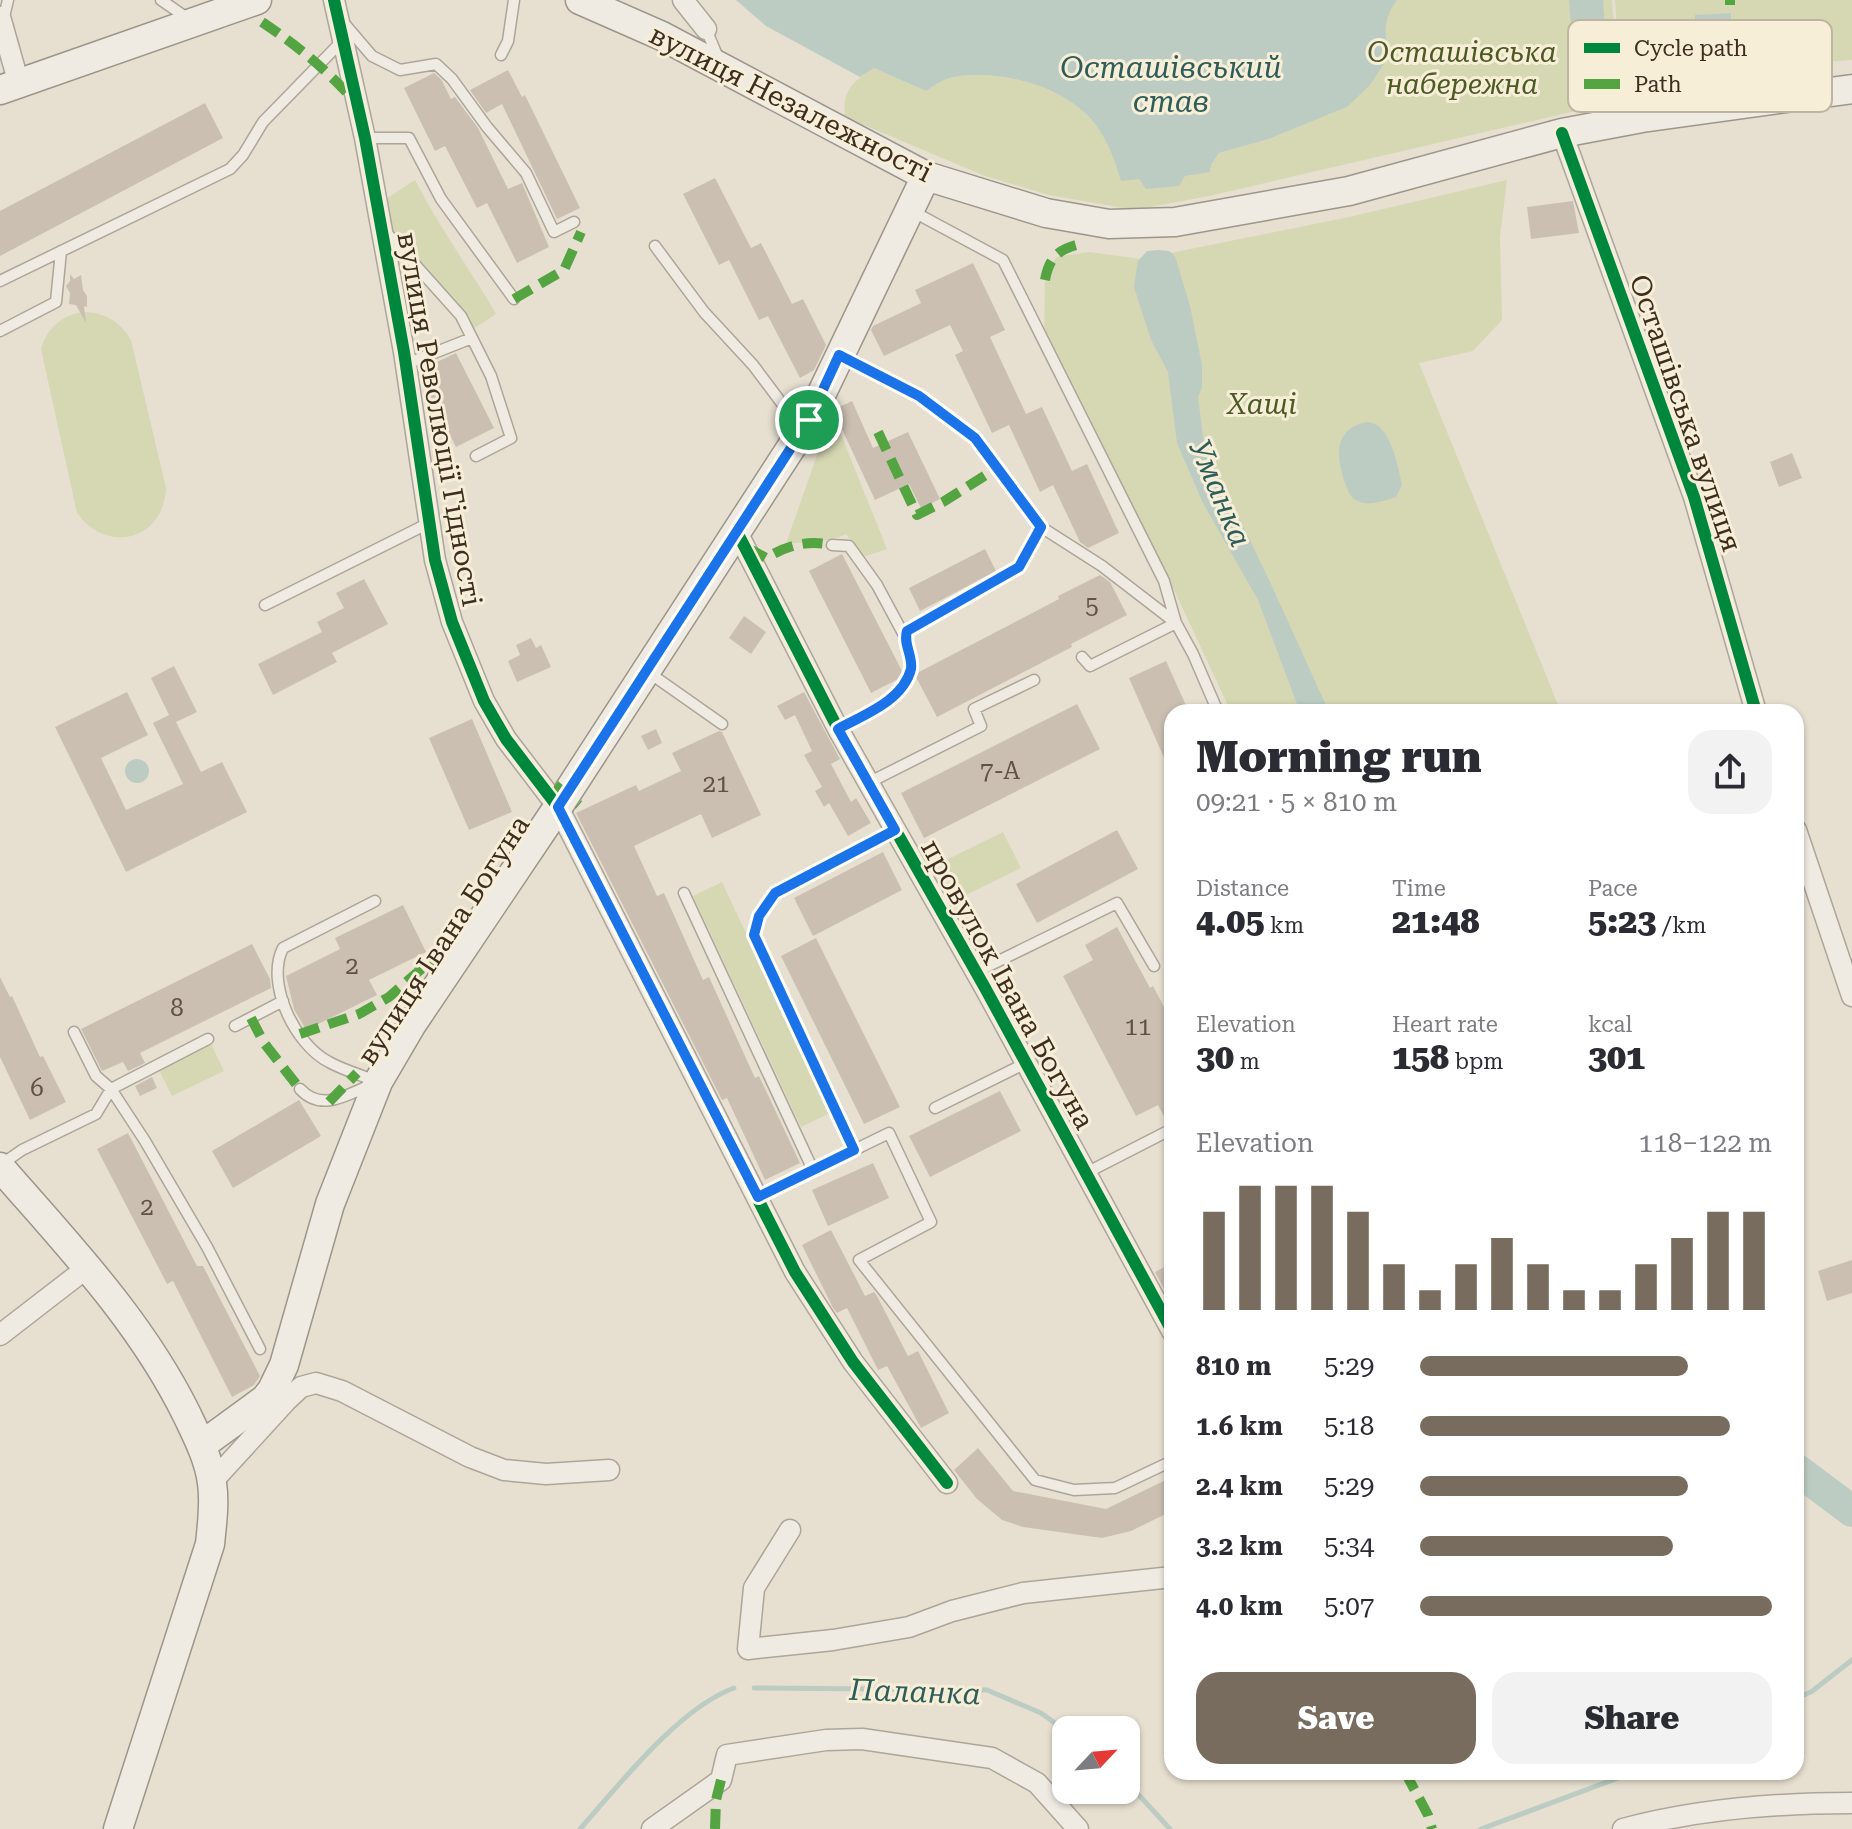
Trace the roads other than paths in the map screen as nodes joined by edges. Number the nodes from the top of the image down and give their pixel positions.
1 (8, 0) edge
2 (161, 0) edge
3 (257, 0) edge
4 (514, 0) edge
5 (580, 0) edge
6 (683, 0) edge
7 (336, 8) edge
8 (192, 21) junction
9 (706, 29) joint
10 (2, 30) edge
11 (342, 41) junction
12 (501, 55) dead end
13 (724, 69) junction
14 (9, 87) edge
15 (1852, 89) edge
16 (1832, 92) edge
17 (1685, 112) edge
18 (1562, 133) junction
19 (365, 138) junction
20 (926, 176) junction
21 (910, 210) junction
22 (574, 222) dead end
23 (381, 226) junction
24 (655, 246) dead end
25 (61, 251) junction
26 (0, 281) edge
27 (514, 299) dead end
28 (0, 331) edge
29 (472, 338) junction
30 (839, 355) junction
31 (406, 364) junction
32 (809, 420) junction
33 (476, 456) dead end
34 (429, 523) junction
35 (1041, 527) junction
36 (737, 532) junction
37 (832, 545) dead end
38 (265, 605) dead end
39 (1176, 623) junction
40 (905, 637) junction
41 (1082, 657) dead end
42 (647, 671) junction
43 (1034, 680) dead end
44 (1215, 704) edge
45 (1754, 704) edge
46 (722, 724) dead end
47 (838, 729) junction
48 (868, 783) junction
49 (558, 807) junction
50 (895, 830) junction
51 (1804, 854) edge
52 (684, 893) dead end
53 (375, 901) dead end
54 (1154, 966) dead end
55 (976, 972) junction
56 (1852, 996) edge
57 (283, 1001) junction
58 (235, 1026) dead end
59 (74, 1032) dead end
60 (208, 1039) dead end
61 (1026, 1063) junction
62 (378, 1082) junction
63 (111, 1089) junction
64 (300, 1089) dead end
65 (935, 1108) dead end
66 (1164, 1133) edge
67 (806, 1138) dead end
68 (803, 1150) junction
69 (854, 1150) junction
70 (0, 1166) edge
71 (813, 1170) junction
72 (1086, 1173) junction
73 (758, 1197) junction
74 (88, 1267) junction
75 (1164, 1316) edge
76 (0, 1335) edge
77 (260, 1349) dead end
78 (202, 1445) junction
79 (1164, 1465) edge
80 (609, 1470) dead end
81 (212, 1482) junction
82 (947, 1483) dead end
83 (790, 1530) dead end
84 (1164, 1578) edge
85 (1852, 1803) edge
86 (118, 1829) edge
87 (652, 1829) edge
88 (1078, 1829) edge
89 (1623, 1829) edge

1 - 10 lane
2 - 8 lane
3 - 8 main road
4 - 12 lane
5 - 13 main road, вулиця Незалежності
6 - 9 street
7 - 11 street, вулиця Революції Гідності
7 - 22 lane
8 - 14 main road
9 - 13 lane
10 - 14 street
11 - 19 street, вулиця Революції Гідності
11 - 25 lane
13 - 20 main road, вулиця Незалежності
15 - 16 main road, вулиця Незалежності
17 - 18 main road, вулиця Незалежності
18 - 20 main road, вулиця Незалежності
18 - 45 street, Осташівська вулиця
19 - 23 street, вулиця Революції Гідності
19 - 27 lane
20 - 21 main road, вулиця Івана Богуна
21 - 30 main road, вулиця Івана Богуна
21 - 39 lane
23 - 29 lane
23 - 31 street, вулиця Революції Гідності
24 - 32 lane
25 - 26 lane
25 - 28 lane
29 - 31 lane
29 - 33 lane
30 - 32 main road, вулиця Івана Богуна
30 - 35 lane
31 - 34 street, вулиця Революції Гідності
32 - 36 main road, вулиця Івана Богуна
34 - 38 lane
34 - 49 street, вулиця Революції Гідності
35 - 39 lane
35 - 40 lane
36 - 42 main road, вулиця Івана Богуна
36 - 47 street, провулок Івана Богуна
37 - 40 lane
39 - 41 lane
39 - 44 lane
40 - 47 lane
42 - 46 lane
42 - 49 main road, вулиця Івана Богуна
43 - 48 lane
47 - 48 street, провулок Івана Богуна
48 - 50 street, провулок Івана Богуна
49 - 62 main road, вулиця Івана Богуна
49 - 73 street, вулиця Революції Гідності
50 - 55 street, провулок Івана Богуна
50 - 69 lane
51 - 56 street
52 - 68 lane
53 - 57 lane
54 - 55 lane
55 - 61 street, провулок Івана Богуна
57 - 58 lane
57 - 62 lane
59 - 63 lane
60 - 63 lane
61 - 65 lane
61 - 72 street, провулок Івана Богуна
62 - 64 lane
62 - 78 main road, вулиця Івана Богуна
63 - 70 lane
63 - 77 lane
66 - 72 lane
67 - 68 lane
68 - 71 lane
69 - 71 lane
69 - 79 lane
70 - 74 main road
71 - 73 lane
72 - 75 street, провулок Івана Богуна
73 - 82 street, вулиця Революції Гідності
74 - 76 street
74 - 78 main road
78 - 81 main road
80 - 81 street
81 - 86 main road
83 - 84 street
85 - 89 street
87 - 88 street

